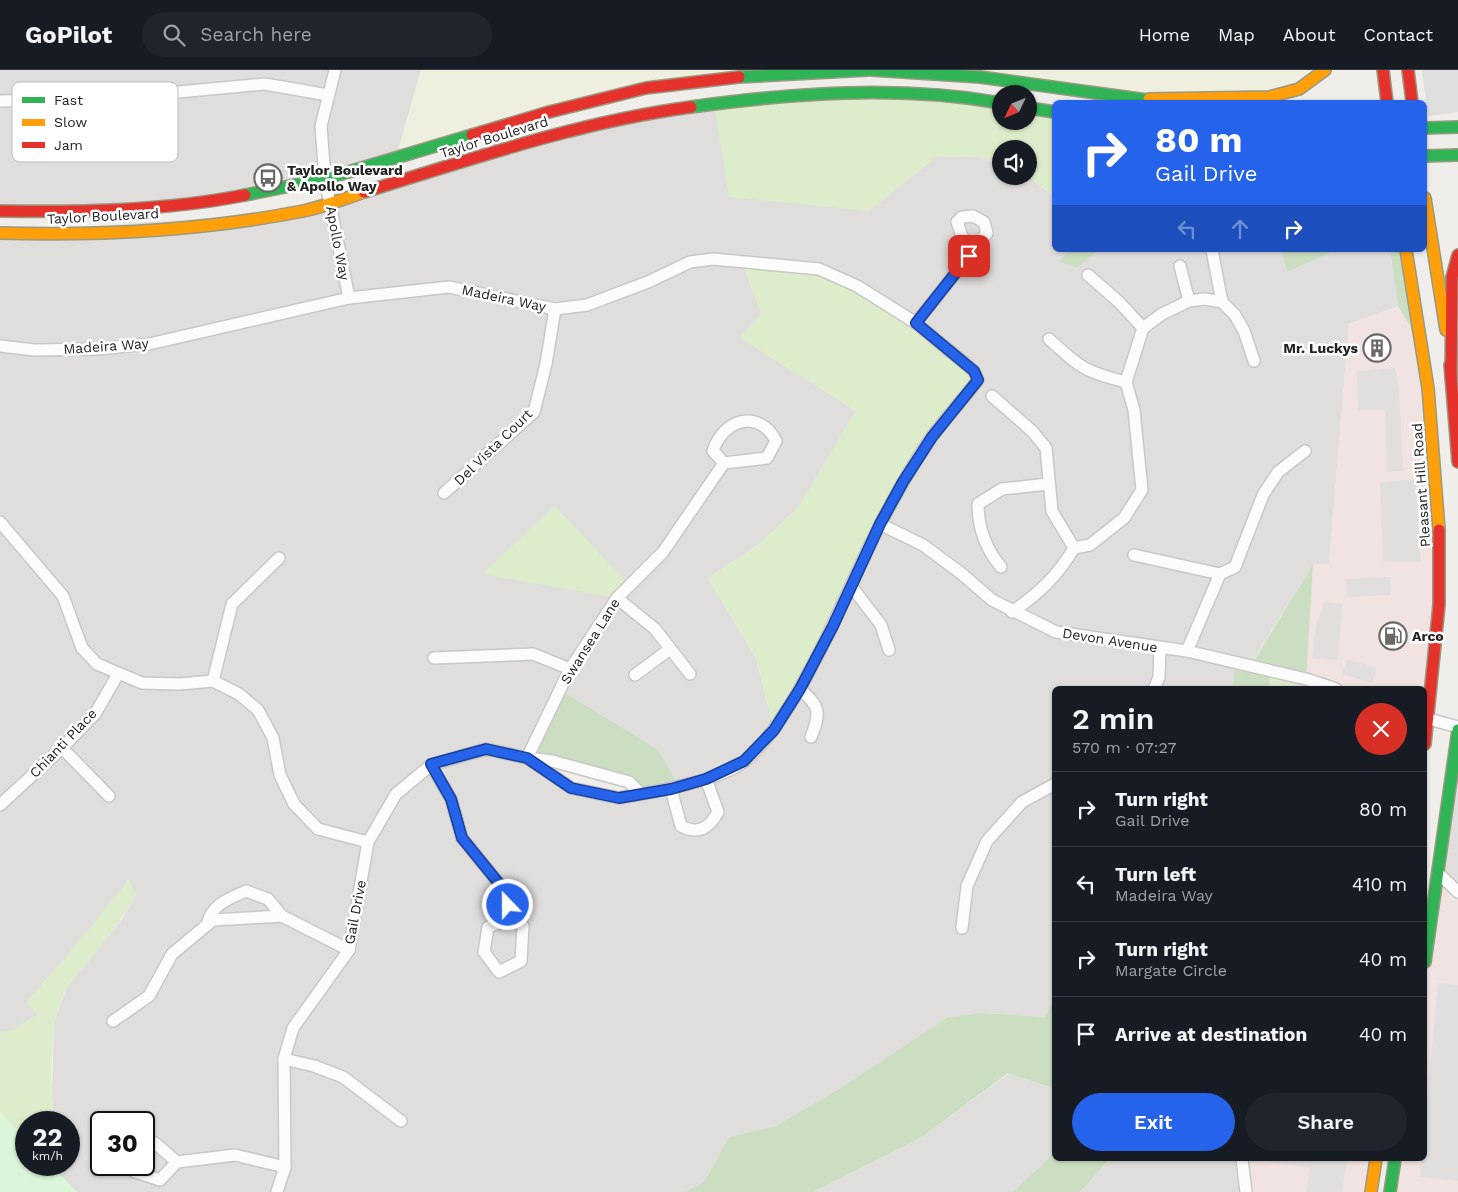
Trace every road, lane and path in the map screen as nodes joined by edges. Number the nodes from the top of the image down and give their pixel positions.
1 (335, 70) edge
2 (869, 70) edge
3 (1325, 70) edge
4 (1383, 70) edge
5 (1408, 70) edge
6 (178, 92) edge
7 (328, 95) junction
8 (1138, 99) junction
9 (1146, 100) edge
10 (1386, 100) edge
11 (1412, 100) edge
12 (992, 101) edge
13 (1038, 109) edge
14 (1052, 112) edge
15 (1458, 127) edge
16 (1427, 128) edge
17 (1458, 155) edge
18 (1427, 156) edge
19 (325, 179) junction
20 (330, 203) junction
21 (0, 210) edge
22 (1427, 212) edge
23 (0, 233) edge
24 (1212, 252) edge
25 (1406, 252) edge
26 (1458, 255) edge
27 (969, 256) dead end
28 (1180, 266) dead end
29 (1088, 274) dead end
30 (349, 298) junction
31 (1189, 301) junction
32 (1222, 302) junction
33 (556, 309) junction
34 (916, 323) junction
35 (1143, 328) junction
36 (1049, 339) dead end
37 (0, 346) edge
38 (1254, 361) dead end
39 (974, 371) joint
40 (1451, 377) junction
41 (1126, 382) junction
42 (992, 396) dead end
43 (1305, 452) dead end
44 (1458, 462) edge
45 (724, 463) junction
46 (1048, 484) junction
47 (444, 493) dead end
48 (0, 522) edge
49 (880, 524) junction
50 (1074, 548) junction
51 (1134, 555) dead end
52 (279, 558) dead end
53 (1001, 567) dead end
54 (1220, 574) junction
55 (852, 587) junction
56 (617, 598) junction
57 (1012, 612) junction
58 (1160, 648) junction
59 (670, 649) junction
60 (889, 650) dead end
61 (1187, 651) junction
62 (434, 658) dead end
63 (570, 669) junction
64 (118, 674) junction
65 (635, 674) dead end
66 (690, 674) dead end
67 (213, 681) junction
68 (1155, 686) edge
69 (1327, 686) edge
70 (800, 689) junction
71 (1427, 710) edge
72 (1427, 719) edge
73 (1458, 728) edge
74 (812, 737) dead end
75 (62, 748) junction
76 (527, 758) junction
77 (431, 764) junction
78 (1455, 773) edge
79 (706, 779) junction
80 (1052, 786) edge
81 (671, 789) junction
82 (641, 794) junction
83 (109, 796) dead end
84 (0, 805) edge
85 (368, 842) junction
86 (1438, 874) junction
87 (1458, 892) edge
88 (282, 916) junction
89 (510, 919) junction
90 (207, 924) junction
91 (962, 928) dead end
92 (1427, 948) edge
93 (348, 950) junction
94 (113, 1021) dead end
95 (284, 1059) junction
96 (401, 1121) dead end
97 (155, 1143) edge
98 (1242, 1161) edge
99 (1376, 1161) edge
100 (1396, 1161) edge
101 (177, 1162) junction
102 (285, 1167) junction
103 (148, 1176) edge
104 (277, 1192) edge
105 (1246, 1192) edge
106 (1371, 1192) edge
107 (1390, 1192) edge

1 - 7 street, Apollo Way
2 - 8 main road, Taylor Boulevard
2 - 19 main road, Taylor Boulevard
3 - 8 main road
4 - 10 main road
5 - 11 main road
6 - 7 street
7 - 19 street, Apollo Way
8 - 9 main road, Taylor Boulevard
12 - 20 main road, Taylor Boulevard
13 - 14 main road
15 - 16 main road
17 - 18 main road
19 - 20 street, Apollo Way
19 - 21 main road, Taylor Boulevard
20 - 23 main road, Taylor Boulevard
20 - 30 street, Apollo Way
22 - 40 main road
24 - 32 street
25 - 71 main road, Pleasant Hill Road
26 - 40 main road
27 - 34 street
28 - 31 street
29 - 35 street
30 - 33 street, Madeira Way
30 - 37 street, Madeira Way
31 - 32 street
31 - 35 street
32 - 38 street
33 - 34 street, Madeira Way
33 - 47 street, Del Vista Court
34 - 39 street, Madeira Way
35 - 41 street
36 - 41 street
39 - 49 street, Gail Drive
40 - 44 main road
41 - 50 street
42 - 46 street
43 - 54 street
45 - 45 street
45 - 56 street, Swansea Lane
46 - 50 street
46 - 53 street
48 - 64 street
49 - 55 street, Gail Drive
49 - 57 street, Devon Avenue
50 - 57 street
51 - 54 street
52 - 67 street
54 - 61 street
55 - 60 street
55 - 70 street, Gail Drive
56 - 59 street
56 - 63 street, Swansea Lane
57 - 58 street, Devon Avenue
58 - 61 street, Devon Avenue
58 - 68 street
59 - 65 street
59 - 66 street
61 - 69 street, Devon Avenue
62 - 63 street
63 - 76 street, Swansea Lane
64 - 67 street
64 - 75 street, Chianti Place
67 - 85 street
70 - 74 street
70 - 79 street, Gail Drive
72 - 73 street
73 - 78 main road
75 - 83 street
75 - 84 street, Chianti Place
76 - 77 street, Gail Drive
76 - 82 street, Gail Drive
76 - 82 street, Gail Drive
77 - 85 street, Gail Drive
77 - 89 street
78 - 86 main road
79 - 81 street, Gail Drive
79 - 81 street
80 - 91 street
81 - 82 street, Gail Drive
85 - 93 street, Gail Drive
86 - 87 street
86 - 92 main road
88 - 90 street
88 - 90 street
88 - 93 street
89 - 89 street
90 - 94 street
93 - 95 street, Gail Drive
95 - 96 street
95 - 102 street, Gail Drive
97 - 101 street
98 - 105 street
99 - 106 main road
100 - 107 main road
101 - 102 street
101 - 103 street
102 - 104 street, Gail Drive

